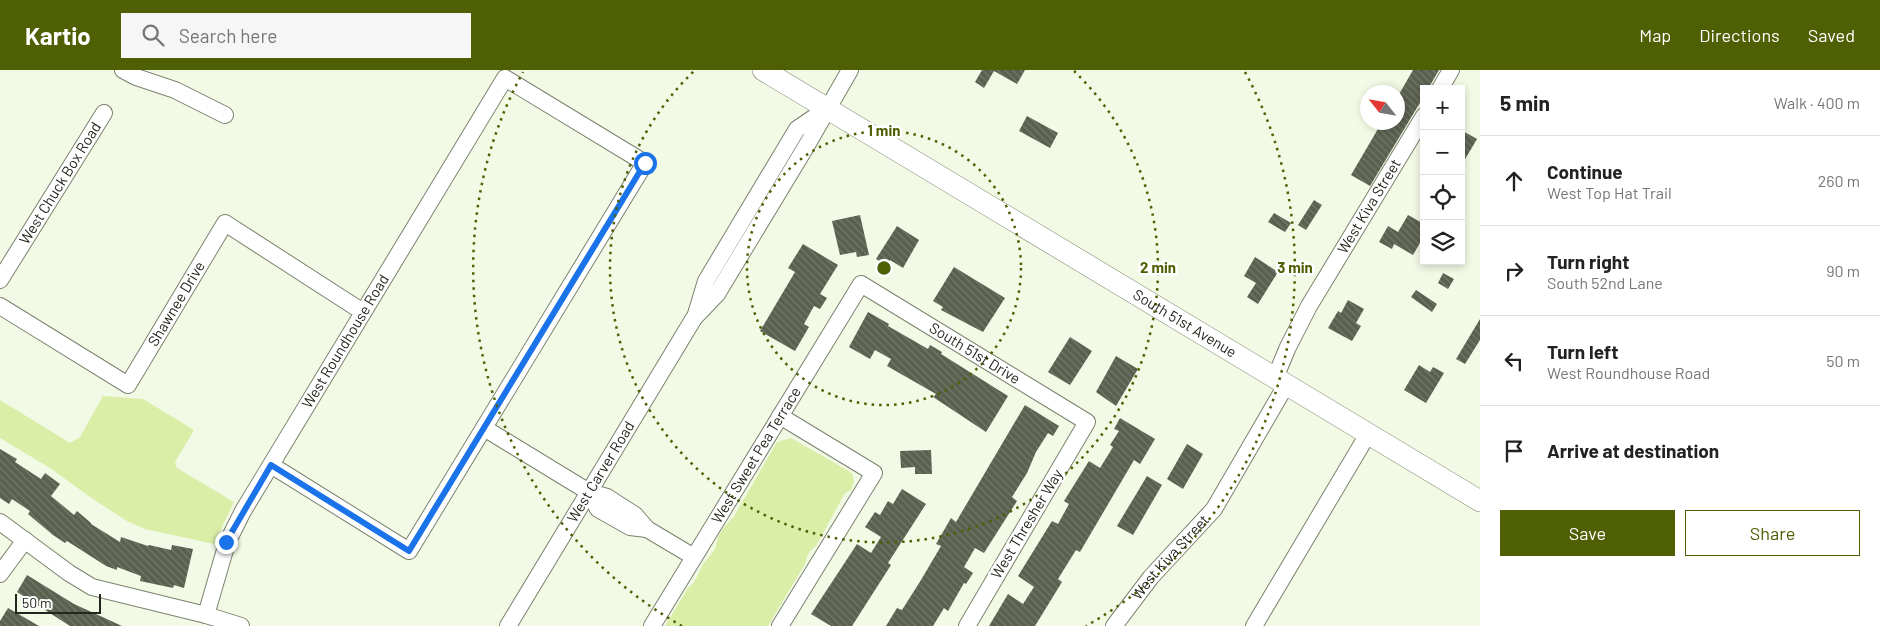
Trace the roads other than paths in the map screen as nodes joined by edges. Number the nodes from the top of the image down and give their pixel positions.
1 (123, 70) edge
2 (763, 70) edge
3 (850, 70) edge
4 (1451, 70) edge
5 (1442, 85) edge
6 (827, 109) junction
7 (104, 113) dead end
8 (226, 114) dead end
9 (1420, 123) edge
10 (0, 280) edge
11 (861, 284) joint
12 (0, 306) edge
13 (363, 312) junction
14 (1281, 381) junction
15 (780, 416) junction
16 (1087, 422) joint
17 (484, 428) junction
18 (1368, 434) junction
19 (271, 465) junction
20 (589, 492) junction
21 (1480, 501) edge
22 (0, 522) edge
23 (25, 540) junction
24 (694, 557) junction
25 (0, 574) edge
26 (206, 615) junction
27 (241, 626) edge
28 (508, 626) edge
29 (652, 626) edge
30 (780, 626) edge
31 (967, 626) edge
32 (1114, 626) edge
33 (1254, 626) edge

1 - 8 street
2 - 6 main road, South 51st Avenue
3 - 6 street, West Carver Road
4 - 5 street
6 - 14 main road, South 51st Avenue
6 - 20 street, West Carver Road
7 - 10 street, West Chuck Box Road
9 - 14 street, West Kiva Street
11 - 15 street, West Sweet Pea Terrace
11 - 16 street, South 51st Drive
12 - 13 street, Shawnee Drive
13 - 17 street, West Roundhouse Road
13 - 19 street, West Roundhouse Road
14 - 18 main road, South 51st Avenue
14 - 32 street, West Kiva Street
15 - 24 street, West Sweet Pea Terrace
15 - 30 street
16 - 31 street, West Thresher Way
17 - 19 street
17 - 20 street
18 - 21 main road, South 51st Avenue
18 - 33 street
19 - 26 street, West Roundhouse Road
20 - 24 street
20 - 28 street, West Carver Road
22 - 23 street
23 - 25 street
23 - 26 street
24 - 29 street, West Sweet Pea Terrace
26 - 27 street

